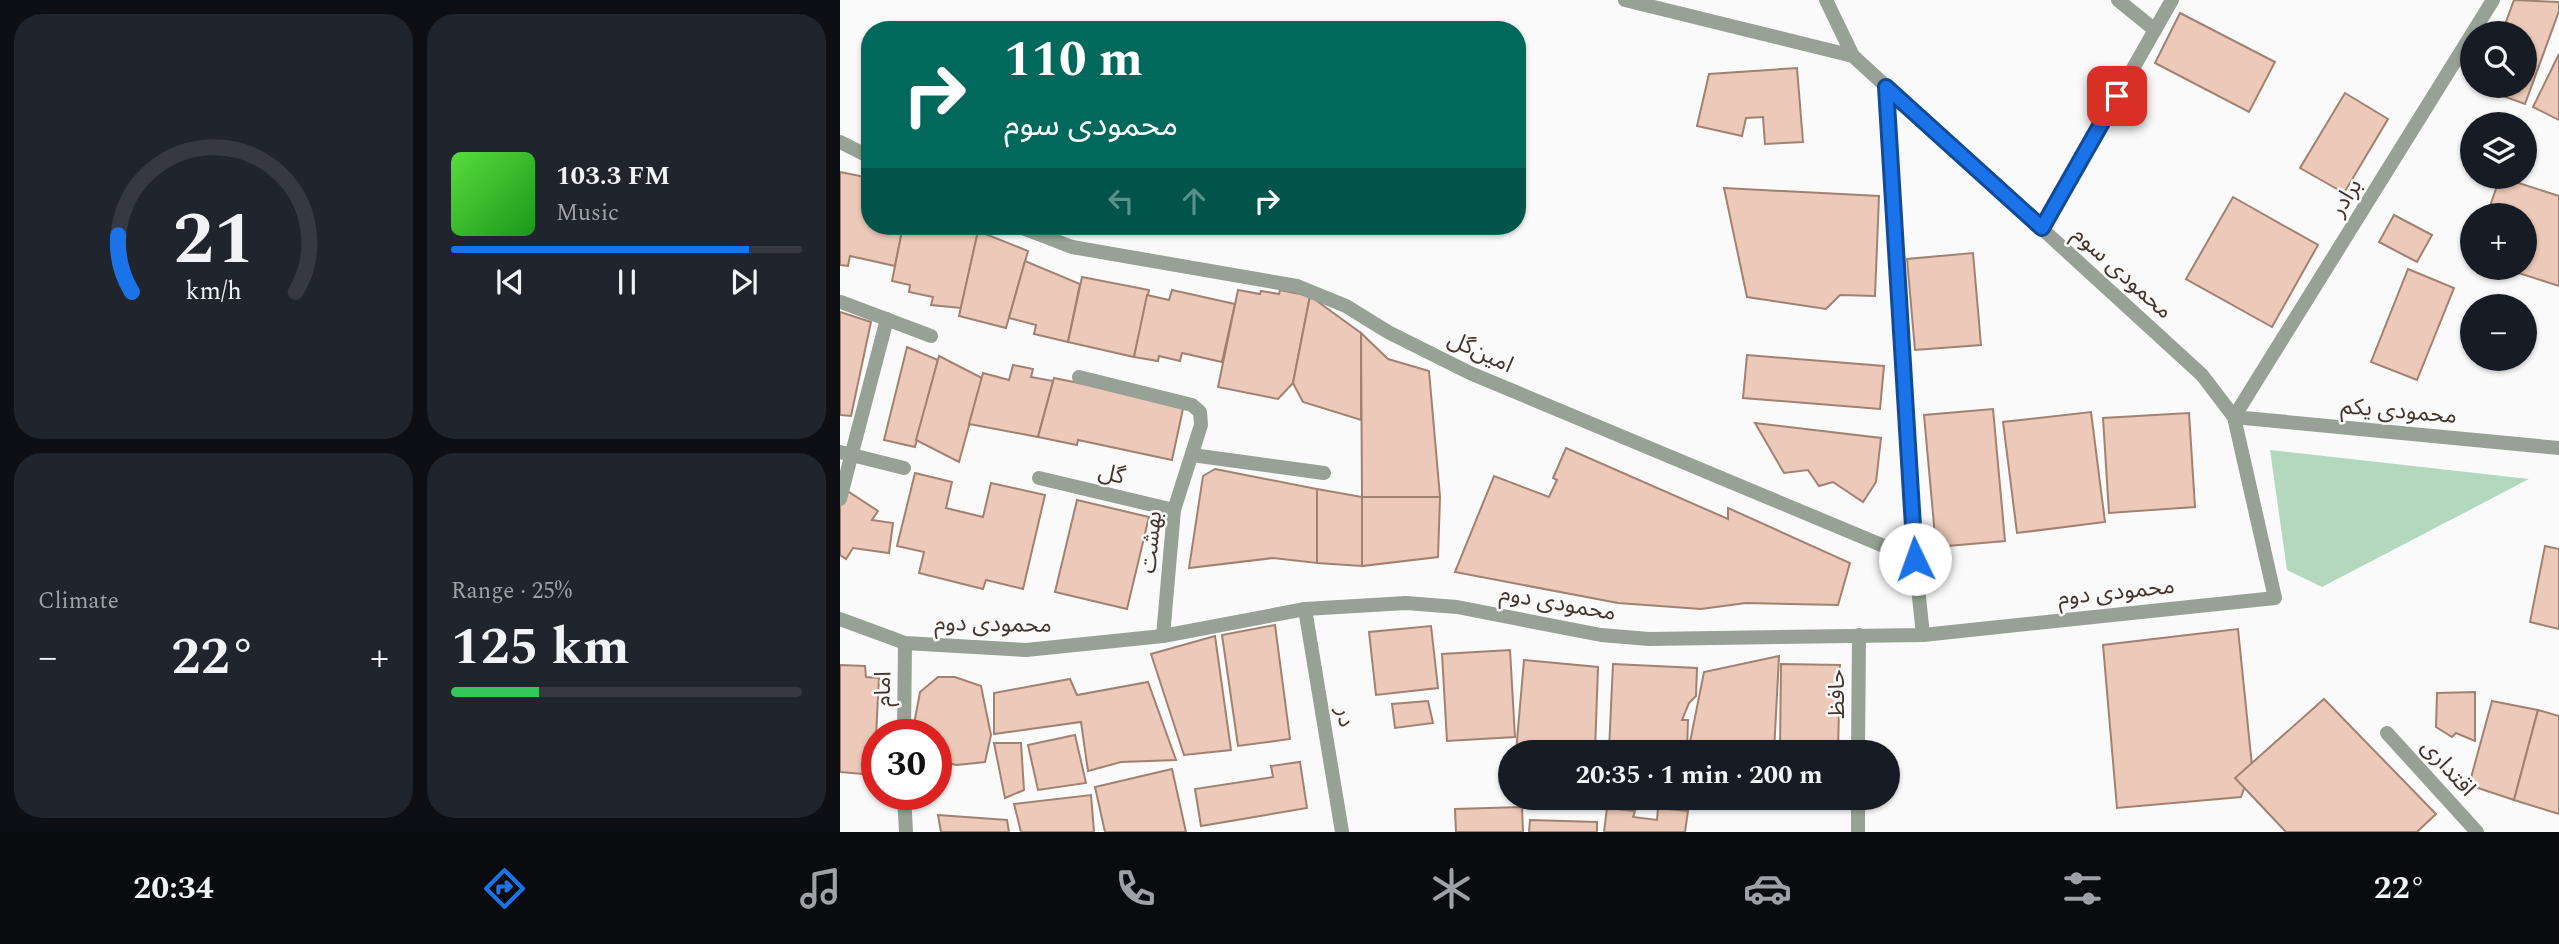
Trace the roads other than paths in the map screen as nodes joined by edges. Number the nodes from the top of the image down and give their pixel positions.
1 (1625, 0) edge
2 (1826, 0) edge
3 (2118, 0) edge
4 (2172, 0) edge
5 (2493, 0) edge
6 (2155, 30) junction
7 (1853, 56) junction
8 (1886, 87) junction
9 (840, 142) edge
10 (861, 152) edge
11 (2042, 228) junction
12 (1041, 235) edge
13 (841, 302) edge
14 (887, 319) junction
15 (931, 336) dead end
16 (1079, 377) dead end
17 (2234, 417) junction
18 (2559, 448) edge
19 (846, 454) edge
20 (1192, 454) junction
21 (904, 467) dead end
22 (1324, 473) dead end
23 (1039, 478) dead end
24 (840, 499) edge
25 (1174, 510) junction
26 (1915, 559) junction
27 (2275, 597) joint
28 (1305, 610) junction
29 (840, 619) edge
30 (1859, 635) junction
31 (1923, 635) junction
32 (1163, 636) junction
33 (905, 643) junction
34 (904, 719) edge
35 (2387, 733) dead end
36 (1858, 740) edge
37 (905, 810) edge
38 (1858, 810) edge
39 (906, 832) edge
40 (1342, 832) edge
41 (1858, 832) edge
42 (2477, 832) edge

1 - 7 street
2 - 7 street, محمودی سوم
3 - 6 street
4 - 6 street
5 - 17 street, برادر
6 - 11 street
7 - 8 street, محمودی سوم
8 - 11 street, محمودی سوم
8 - 26 street
9 - 10 street
11 - 17 street, محمودی سوم
12 - 26 street, امین‌گل
13 - 14 street
14 - 15 street
14 - 19 street
16 - 20 street, بهشت
17 - 18 street, محمودی یکم
17 - 27 street, محمودی سوم
19 - 21 street
19 - 24 street
20 - 22 street
20 - 25 street, بهشت
23 - 25 street, گل
25 - 32 street, بهشت
26 - 31 street
27 - 31 street, محمودی دوم
28 - 30 street, محمودی دوم
28 - 32 street, محمودی دوم
28 - 40 street, در
29 - 33 street, محمودی دوم
30 - 31 street, محمودی دوم
30 - 36 street, حافظ
32 - 33 street, محمودی دوم
33 - 34 street, امام
35 - 42 street, اقتداری
37 - 39 street
38 - 41 street

